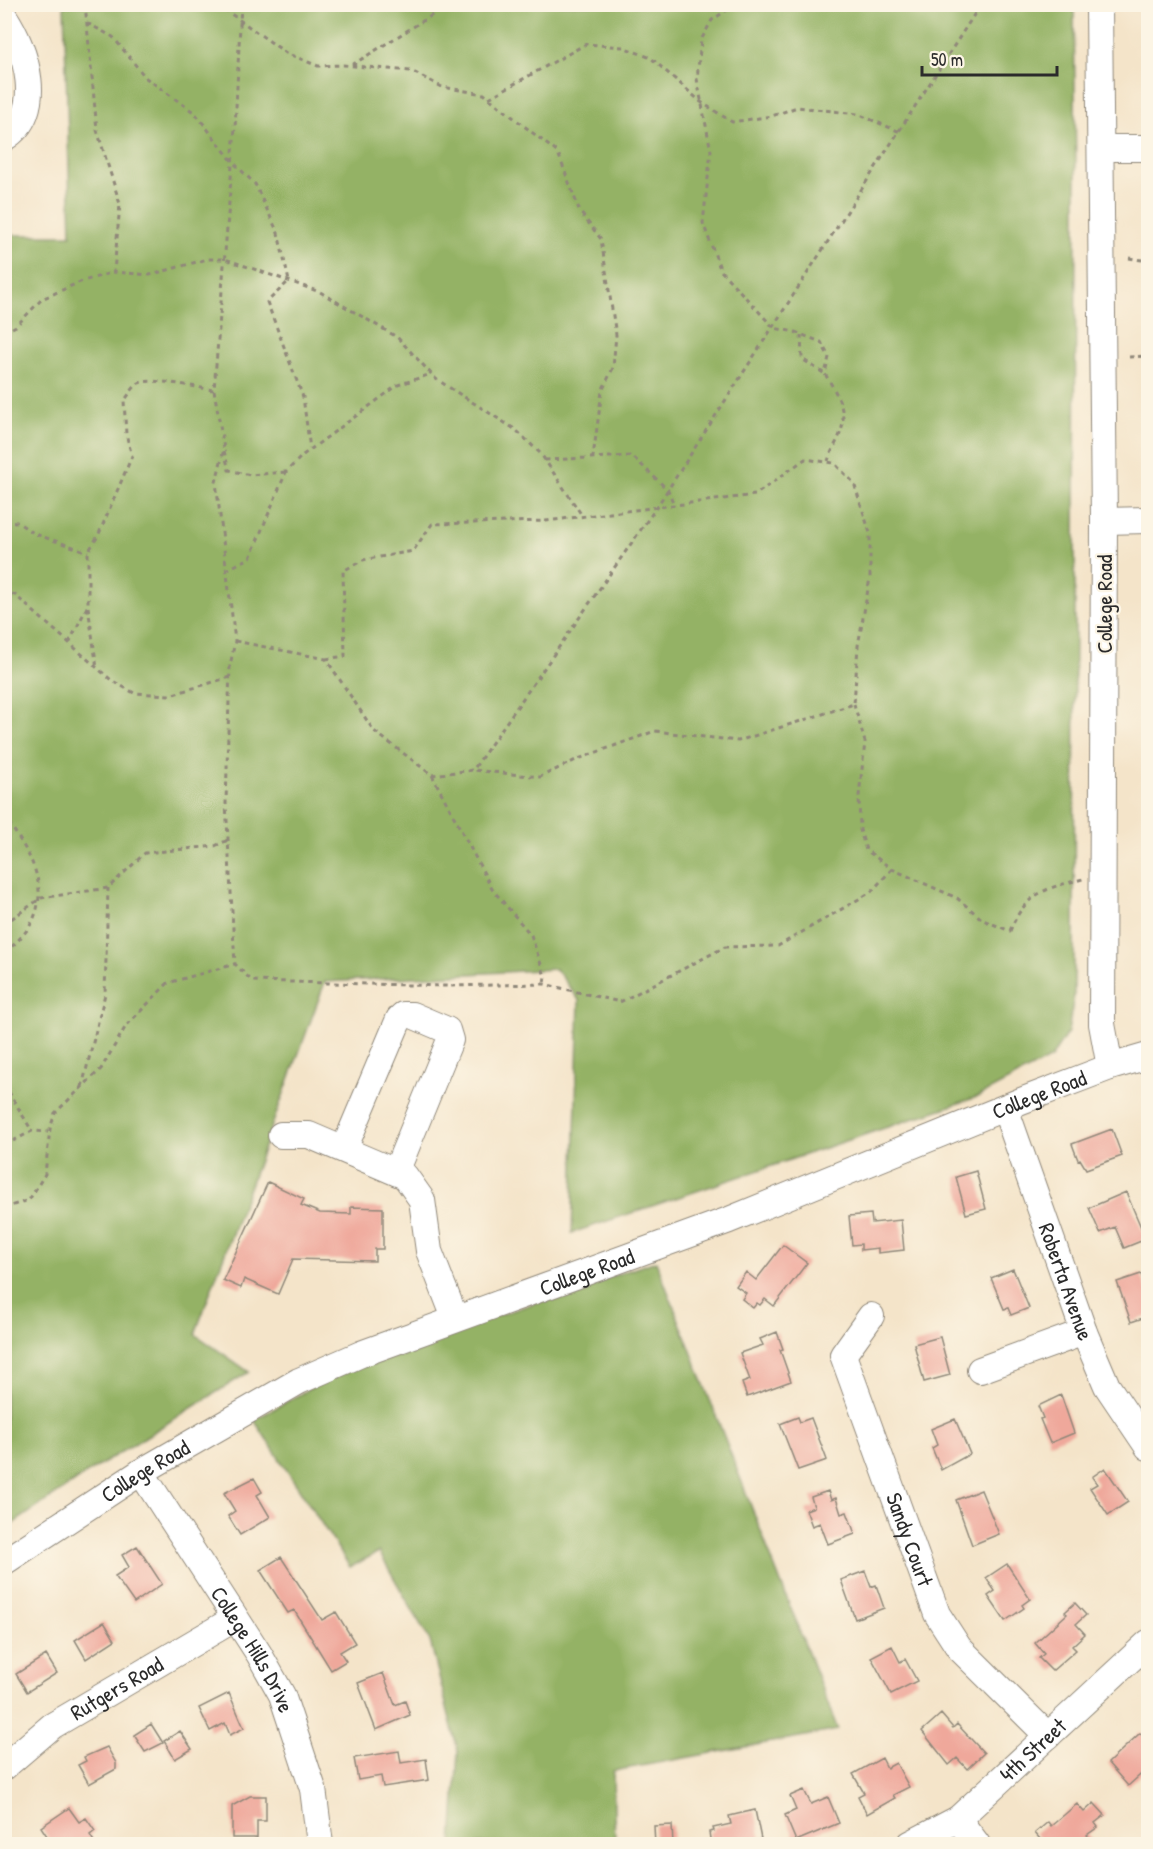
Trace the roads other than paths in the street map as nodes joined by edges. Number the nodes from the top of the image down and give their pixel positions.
1 (1099, 4) edge
2 (4, 16) edge
3 (4, 138) edge
4 (1101, 148) junction
5 (1149, 148) edge
6 (1149, 520) edge
7 (1104, 521) junction
8 (1149, 1056) edge
9 (1110, 1067) junction
10 (1005, 1108) junction
11 (281, 1135) dead end
12 (344, 1149) junction
13 (396, 1172) junction
14 (871, 1316) dead end
15 (455, 1318) junction
16 (1084, 1332) junction
17 (980, 1370) dead end
18 (1149, 1448) edge
19 (141, 1473) junction
20 (4, 1562) edge
21 (234, 1619) junction
22 (1149, 1643) edge
23 (1048, 1736) junction
24 (4, 1767) edge
25 (958, 1819) junction
26 (320, 1845) edge
27 (910, 1845) edge
28 (976, 1845) edge

1 - 4 street, College Road
2 - 3 street
4 - 5 street
4 - 7 street, College Road
6 - 7 street
7 - 9 street, College Road
8 - 9 street
9 - 10 street, College Road
10 - 15 street, College Road
10 - 16 street, Roberta Avenue
11 - 12 street
12 - 13 street
12 - 13 street
13 - 15 street
14 - 23 street, Sandy Court
15 - 19 street, College Road
16 - 17 street
16 - 18 street, Roberta Avenue
19 - 20 street, College Road
19 - 21 street, College Hills Drive
21 - 24 street, Rutgers Road
21 - 26 street, College Hills Drive
22 - 23 street, 4th Street
23 - 25 street, 4th Street
25 - 27 street, 4th Street
25 - 28 street

